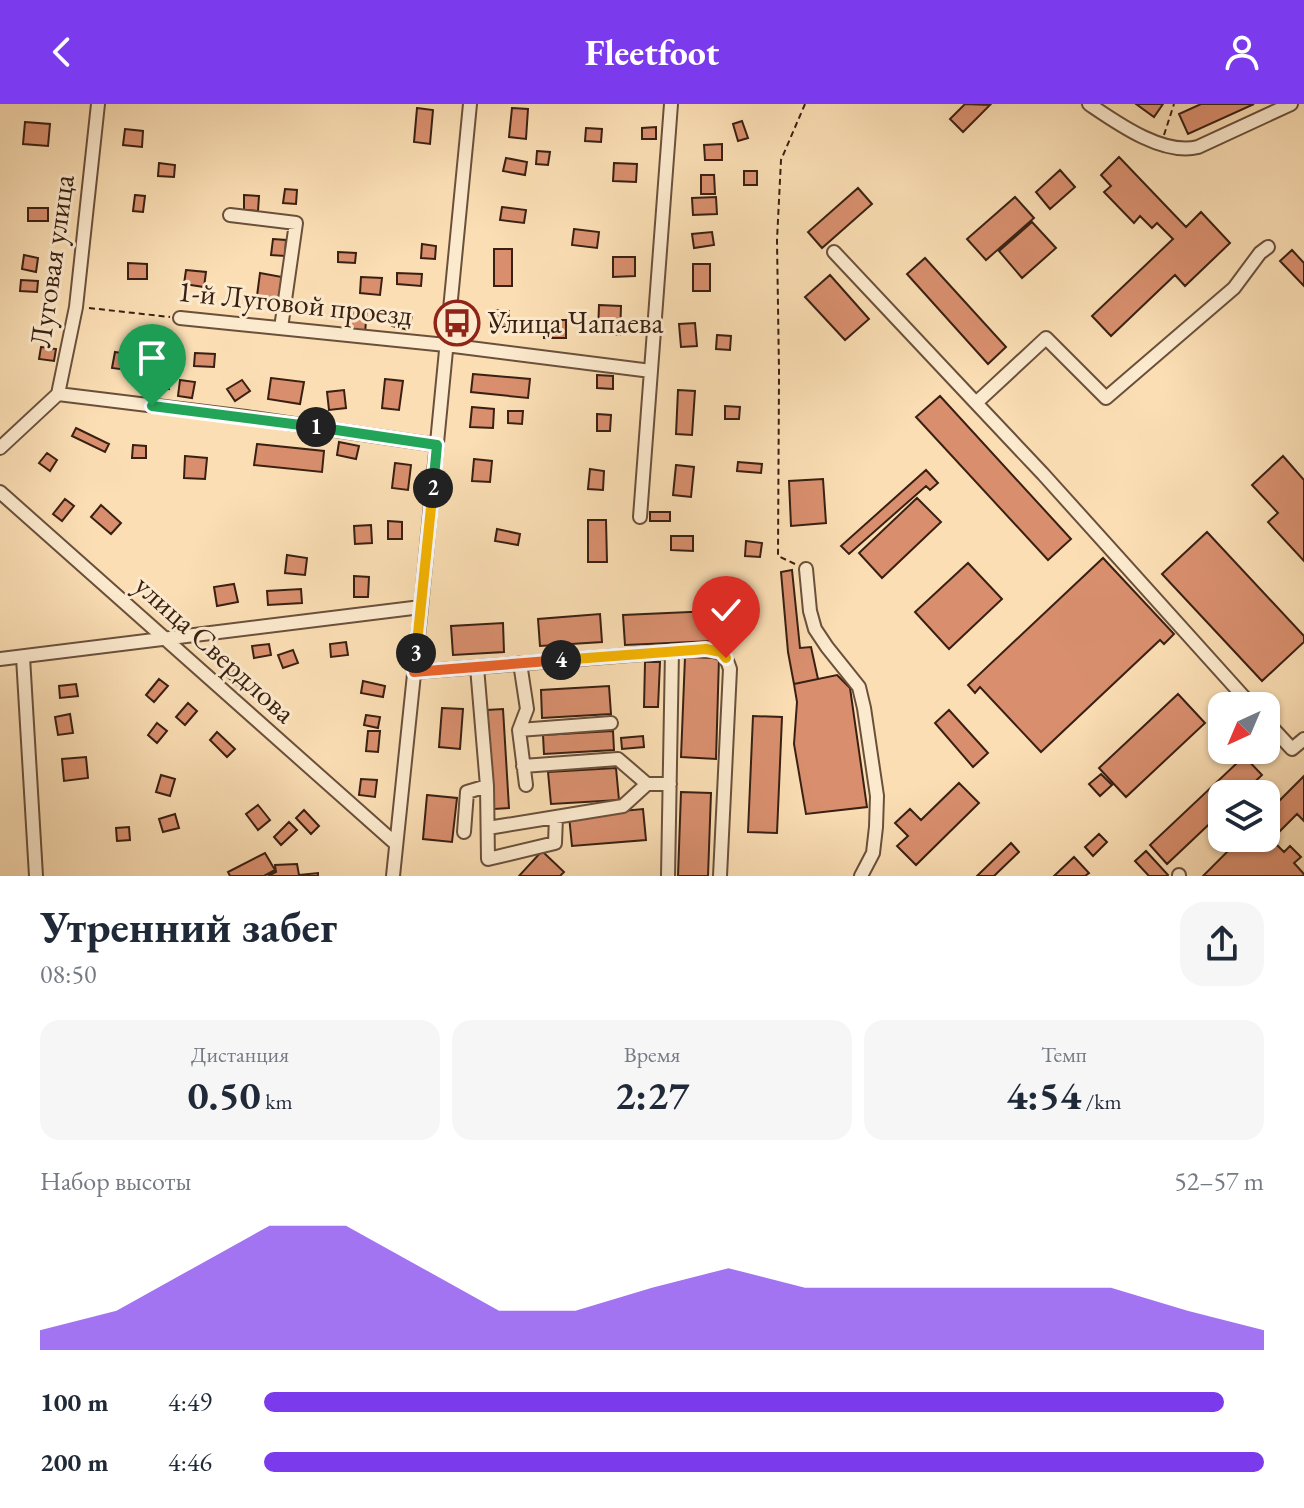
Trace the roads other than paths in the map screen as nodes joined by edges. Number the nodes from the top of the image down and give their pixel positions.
1 (98, 104) edge
2 (470, 104) edge
3 (671, 104) edge
4 (1089, 104) edge
5 (1291, 104) edge
6 (230, 215) dead end
7 (1268, 247) dead end
8 (834, 252) dead end
9 (180, 318) road end
10 (281, 328) junction
11 (446, 345) junction
12 (651, 371) junction
13 (58, 394) junction
14 (976, 403) junction
15 (437, 445) junction
16 (0, 448) edge
17 (0, 492) edge
18 (640, 517) dead end
19 (806, 569) road end
20 (421, 607) junction
21 (163, 637) junction
22 (672, 651) junction
23 (23, 657) junction
24 (0, 659) edge
25 (520, 663) junction
26 (477, 667) junction
27 (414, 672) junction
28 (1239, 692) edge
29 (611, 723) dead end
30 (519, 730) junction
31 (1280, 736) edge
32 (1304, 739) edge
33 (523, 766) junction
34 (647, 784) junction
35 (670, 784) junction
36 (526, 785) dead end
37 (487, 786) junction
38 (556, 817) junction
39 (488, 828) junction
40 (464, 832) dead end
41 (396, 844) junction
42 (36, 876) edge
43 (393, 876) edge
44 (668, 876) edge
45 (720, 876) edge
46 (861, 876) edge

1 - 13 street, Луговая улица
2 - 11 street
3 - 12 street
4 - 5 street
6 - 10 street
7 - 14 street
8 - 14 street
9 - 10 street, 1-й Луговой проезд
10 - 11 street, 1-й Луговой проезд
11 - 12 street, 1-й Луговой проезд
11 - 15 street
12 - 18 street
13 - 15 street
13 - 16 street, Луговая улица
14 - 28 street
15 - 20 street
17 - 21 street, улица Свердлова
19 - 46 street
20 - 21 street
20 - 27 street
21 - 23 street
21 - 41 street, улица Свердлова
22 - 25 street
22 - 35 street
22 - 45 street
23 - 24 street
23 - 42 street
25 - 26 street
25 - 30 street
26 - 27 street
26 - 37 street
27 - 41 street
29 - 30 street
30 - 33 street
31 - 32 street
33 - 34 street
33 - 36 street
34 - 35 street
34 - 38 street
35 - 44 street
37 - 39 street
37 - 40 street
38 - 39 street
38 - 39 street
41 - 43 street

